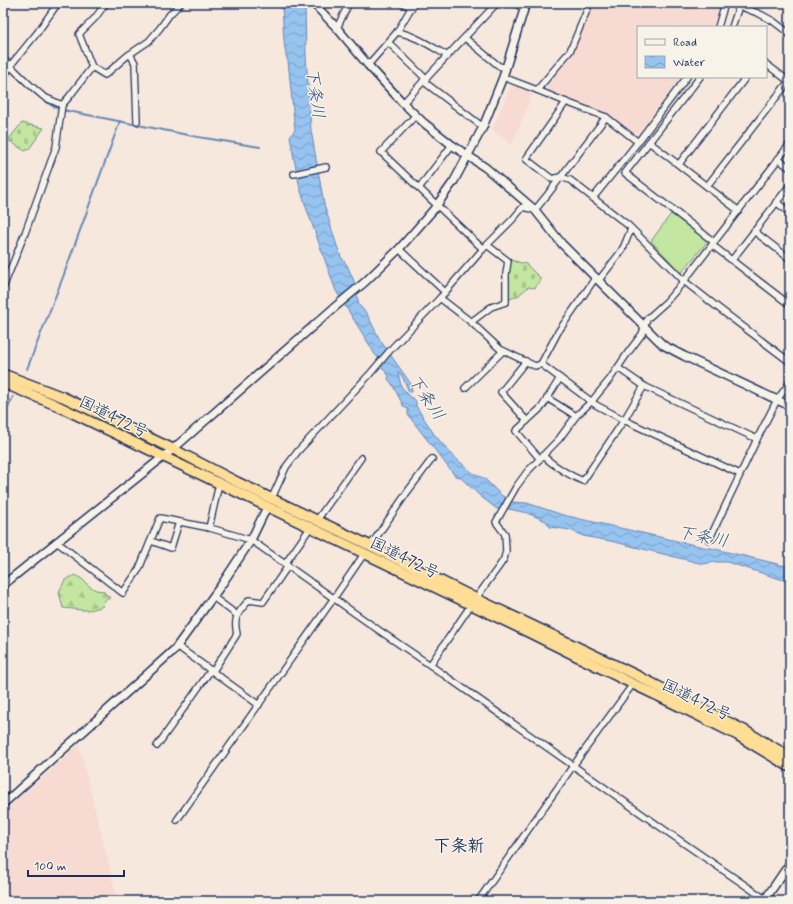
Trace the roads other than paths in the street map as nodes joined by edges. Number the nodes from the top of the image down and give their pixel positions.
1 (58, 3) edge
2 (106, 3) edge
3 (181, 3) edge
4 (314, 3) edge
5 (349, 3) edge
6 (402, 3) edge
7 (497, 3) edge
8 (515, 3) edge
9 (590, 3) edge
10 (726, 3) edge
11 (413, 5) edge
12 (525, 6) edge
13 (718, 26) edge
14 (732, 26) edge
15 (337, 28) junction
16 (397, 32) junction
17 (790, 34) edge
18 (465, 38) junction
19 (389, 43) junction
20 (130, 54) junction
21 (448, 56) junction
22 (3, 59) edge
23 (368, 65) junction
24 (767, 65) edge
25 (10, 66) junction
26 (92, 67) junction
27 (506, 68) junction
28 (503, 77) junction
29 (686, 78) edge
30 (699, 78) edge
31 (745, 78) edge
32 (3, 79) edge
33 (425, 80) junction
34 (790, 81) edge
35 (538, 90) junction
36 (566, 102) junction
37 (403, 103) junction
38 (62, 105) junction
39 (416, 115) junction
40 (606, 117) junction
41 (137, 121) dead end
42 (483, 127) junction
43 (638, 142) junction
44 (649, 142) junction
45 (790, 144) edge
46 (452, 145) junction
47 (468, 155) junction
48 (778, 159) junction
49 (679, 164) junction
50 (325, 167) dead end
51 (790, 168) edge
52 (294, 174) dead end
53 (560, 177) junction
54 (790, 184) edge
55 (707, 186) junction
56 (419, 188) junction
57 (593, 198) junction
58 (776, 202) junction
59 (437, 205) junction
60 (535, 210) junction
61 (739, 211) junction
62 (790, 213) edge
63 (631, 229) junction
64 (754, 231) junction
65 (713, 243) junction
66 (485, 247) junction
67 (399, 249) junction
68 (790, 259) edge
69 (732, 260) junction
70 (598, 278) junction
71 (684, 281) junction
72 (3, 288) edge
73 (445, 292) junction
74 (440, 298) junction
75 (790, 305) edge
76 (470, 322) junction
77 (645, 326) junction
78 (503, 351) junction
79 (526, 361) junction
80 (790, 362) edge
81 (541, 364) junction
82 (618, 368) junction
83 (3, 374) edge
84 (560, 378) junction
85 (790, 382) edge
86 (3, 383) edge
87 (644, 386) junction
88 (465, 388) dead end
89 (547, 398) junction
90 (777, 400) junction
91 (592, 401) junction
92 (790, 406) edge
93 (576, 416) junction
94 (624, 420) junction
95 (527, 421) junction
96 (757, 438) junction
97 (173, 449) junction
98 (163, 457) junction
99 (542, 457) junction
100 (361, 458) dead end
101 (432, 459) dead end
102 (740, 474) junction
103 (219, 484) junction
104 (271, 498) junction
105 (267, 507) junction
106 (317, 520) junction
107 (179, 522) junction
108 (209, 528) junction
109 (310, 528) junction
110 (251, 540) junction
111 (709, 540) dead end
112 (151, 541) junction
113 (56, 542) junction
114 (370, 546) junction
115 (364, 554) junction
116 (287, 565) junction
117 (3, 585) edge
118 (213, 597) junction
119 (334, 598) junction
120 (473, 602) junction
121 (237, 615) junction
122 (177, 646) junction
123 (430, 665) junction
124 (212, 670) junction
125 (633, 684) junction
126 (259, 705) junction
127 (157, 746) dead end
128 (790, 757) edge
129 (573, 766) junction
130 (790, 767) edge
131 (3, 804) edge
132 (177, 820) dead end
133 (790, 863) edge
134 (766, 900) edge
135 (478, 901) edge

1 - 25 street
2 - 26 street
3 - 20 street
4 - 15 street
5 - 15 street
6 - 11 street
7 - 18 street
8 - 12 street
9 - 35 street
10 - 13 street
11 - 16 street
12 - 27 street
14 - 17 street
15 - 23 street
16 - 19 street
16 - 21 street
18 - 21 street
18 - 27 street
19 - 23 street
19 - 33 street
20 - 26 street
20 - 41 street
21 - 33 street
22 - 25 street
23 - 37 street
24 - 34 street
25 - 32 street
25 - 38 street
26 - 38 street
27 - 28 street
28 - 35 street
28 - 42 street
29 - 43 street
30 - 44 street
31 - 49 street
33 - 37 street
33 - 42 street
34 - 55 street
35 - 36 street
36 - 40 street
36 - 53 street
37 - 39 street
38 - 72 street
39 - 46 street
39 - 56 street
40 - 43 street
40 - 53 street
42 - 47 street
43 - 57 street
44 - 49 street
44 - 65 street
45 - 48 street
46 - 47 street
46 - 56 street
47 - 59 street
47 - 60 street
48 - 51 street
48 - 61 street
49 - 55 street
50 - 52 street
53 - 57 street
53 - 60 street
54 - 58 street
55 - 61 street
56 - 59 street
57 - 63 street
58 - 62 street
58 - 64 street
59 - 66 street
59 - 67 street
60 - 66 street
60 - 70 street
61 - 65 street
63 - 70 street
63 - 71 street
64 - 68 street
64 - 69 street
65 - 69 street
65 - 71 street
66 - 73 street
66 - 76 street
67 - 73 street
67 - 97 street
69 - 75 street
70 - 77 street
70 - 81 street
71 - 77 street
71 - 80 street
73 - 74 street
74 - 76 street
74 - 104 street
76 - 78 street
77 - 82 street
77 - 90 street
78 - 79 street
78 - 88 street
79 - 81 street
79 - 95 street
81 - 84 street
82 - 87 street
82 - 91 street
83 - 97 highway, 国道472号
84 - 89 street
84 - 91 street
85 - 90 street
86 - 98 highway, 国道472号
87 - 94 street
87 - 96 street
89 - 93 street
89 - 95 street
90 - 92 street
90 - 96 street
91 - 93 street
91 - 94 street
93 - 99 street
94 - 99 street
94 - 102 street
95 - 99 street
96 - 102 street
97 - 98 street
97 - 104 highway, 国道472号
98 - 103 highway, 国道472号
98 - 113 street
99 - 120 street
100 - 106 street
101 - 114 street
102 - 111 street
103 - 105 highway, 国道472号
103 - 108 street
104 - 105 street
104 - 106 highway, 国道472号
105 - 109 highway, 国道472号
105 - 110 street
106 - 114 highway, 国道472号
107 - 108 street
107 - 112 street
107 - 112 street
108 - 110 street
109 - 115 highway, 国道472号
109 - 116 street
110 - 116 street
110 - 118 street
112 - 113 street
113 - 117 street
114 - 120 highway, 国道472号
115 - 119 street
115 - 120 highway, 国道472号
116 - 119 street
116 - 121 street
118 - 121 street
118 - 122 street
119 - 123 street
119 - 126 street
120 - 123 street
120 - 125 highway, 国道472号
120 - 128 highway, 国道472号
121 - 124 street
122 - 124 street
122 - 131 street
123 - 129 street
124 - 126 street
124 - 127 street
125 - 129 street
125 - 130 highway, 国道472号
126 - 132 street
129 - 134 street
129 - 135 street
133 - 134 street

